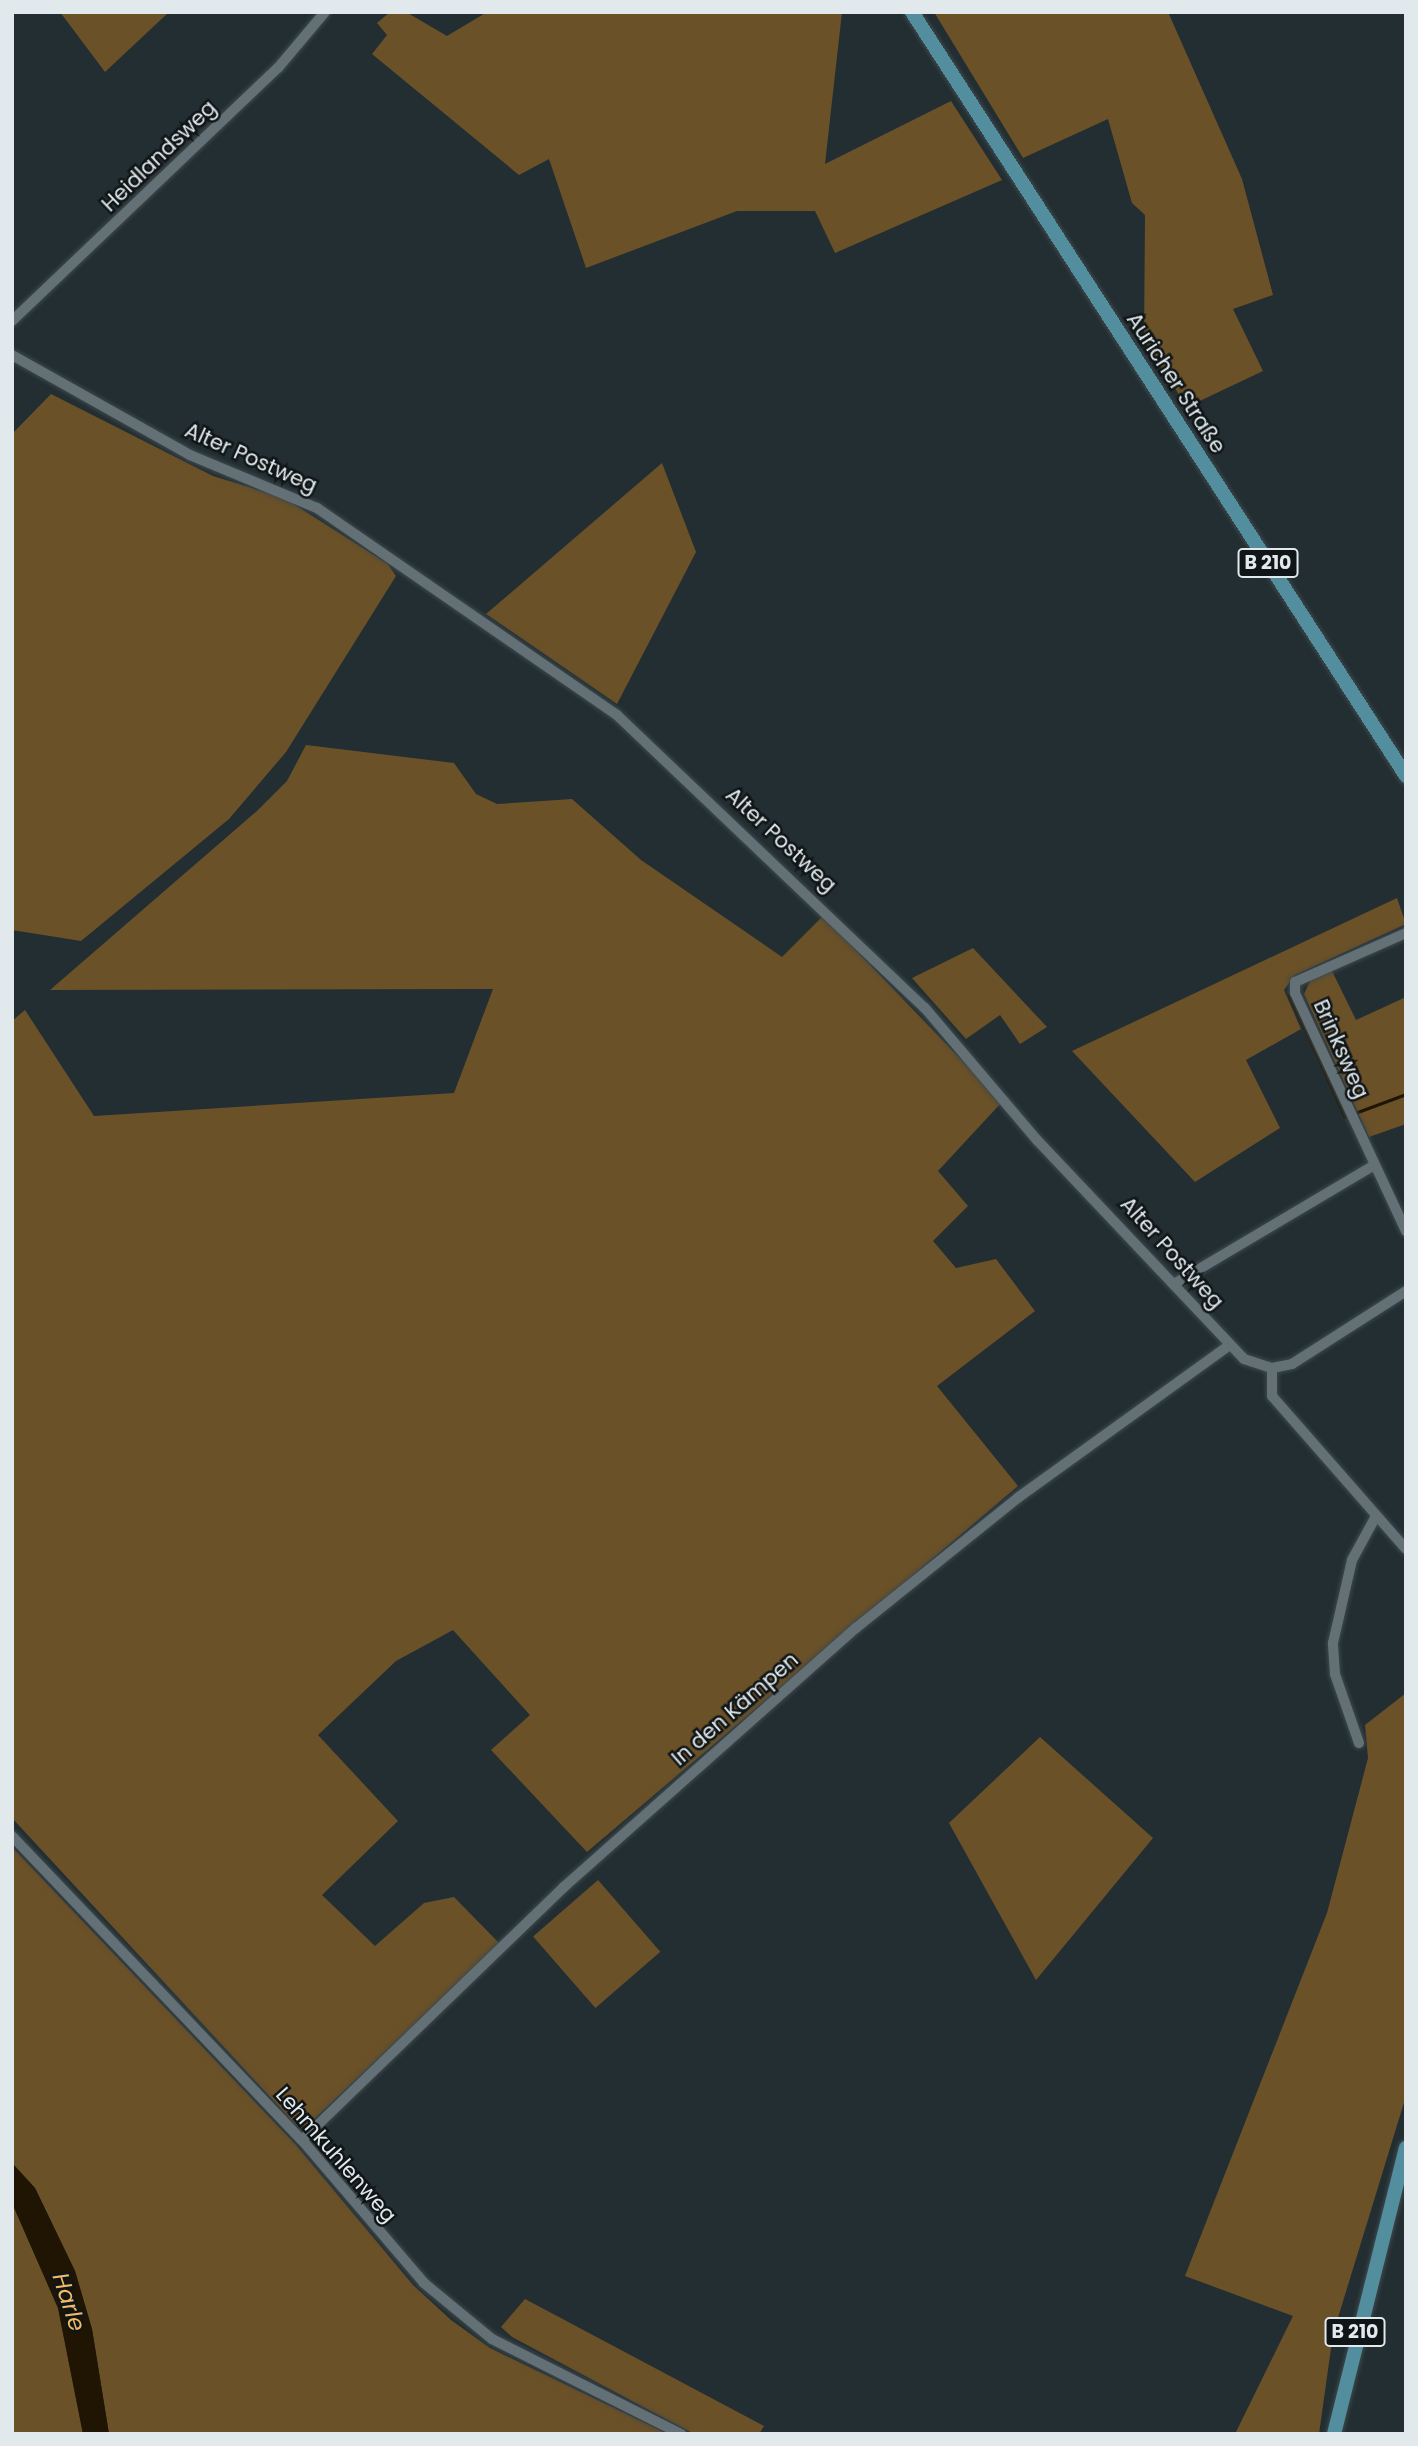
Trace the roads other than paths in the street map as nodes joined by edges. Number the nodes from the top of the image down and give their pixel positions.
1 (325, 12) edge
2 (912, 12) edge
3 (12, 321) edge
4 (12, 355) edge
5 (1406, 776) edge
6 (1406, 933) edge
7 (1373, 1166) junction
8 (1406, 1231) edge
9 (1174, 1284) junction
10 (1406, 1291) edge
11 (1228, 1346) junction
12 (1272, 1368) junction
13 (1376, 1516) junction
14 (1406, 1549) edge
15 (1359, 1743) dead end
16 (12, 1836) edge
17 (302, 2140) junction
18 (1406, 2148) edge
19 (681, 2434) edge
20 (1334, 2434) edge

1 - 3 street, Heidlandsweg
2 - 5 main road, Auricher Straße / B 210
4 - 9 street, Alter Postweg
6 - 7 street, Brinksweg
7 - 8 street, Brinksweg
7 - 9 street
9 - 11 street, Alter Postweg
10 - 12 street
11 - 12 street, Alter Postweg
11 - 17 street, In den Kämpen
12 - 13 street
13 - 14 street
13 - 15 street
16 - 17 street, Lehmkuhlenweg
17 - 19 street, Lehmkuhlenweg
18 - 20 main road, B 210

